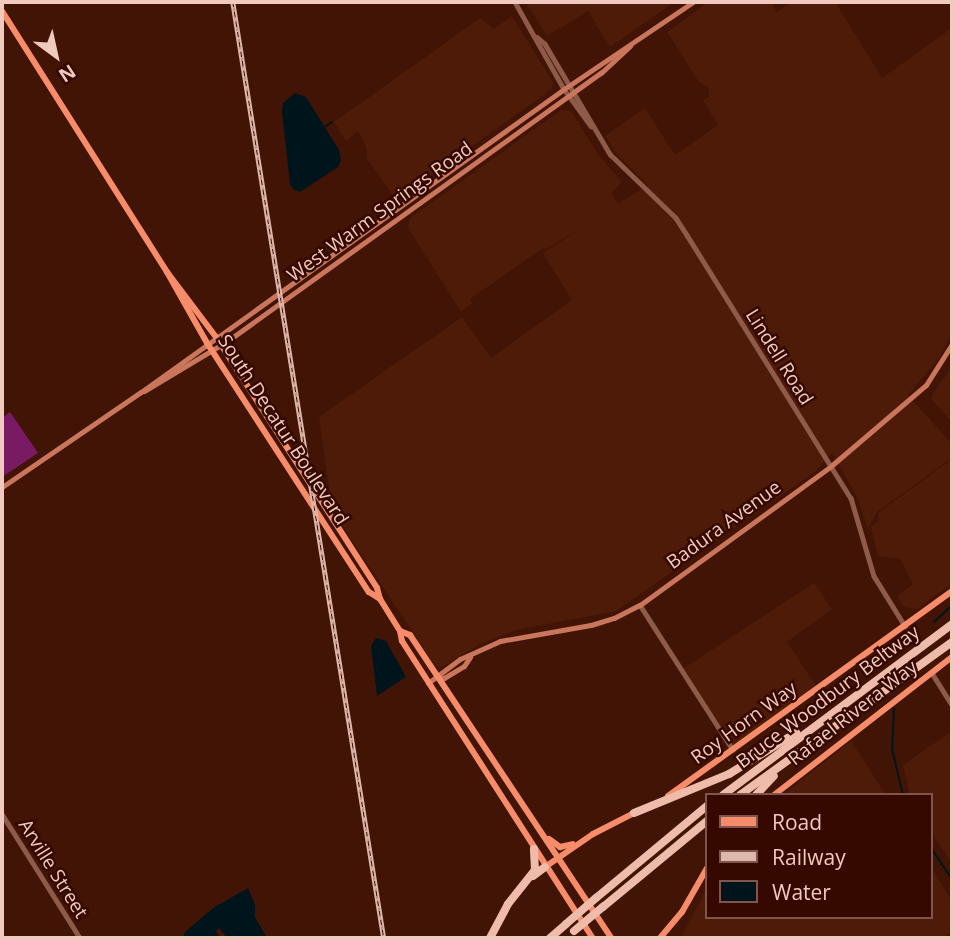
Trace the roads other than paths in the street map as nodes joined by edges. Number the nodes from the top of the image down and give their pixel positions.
1 (515, 2) edge
2 (693, 2) edge
3 (2, 11) edge
4 (630, 47) junction
5 (567, 87) junction
6 (571, 94) junction
7 (167, 272) junction
8 (216, 337) junction
9 (207, 343) junction
10 (952, 344) edge
11 (221, 346) junction
12 (212, 351) junction
13 (141, 392) junction
14 (831, 466) junction
15 (2, 487) edge
16 (952, 591) edge
17 (380, 599) junction
18 (640, 605) junction
19 (952, 624) edge
20 (905, 626) junction
21 (400, 631) junction
22 (952, 642) edge
23 (952, 657) edge
24 (931, 673) junction
25 (436, 677) junction
26 (428, 683) junction
27 (843, 705) junction
28 (952, 705) edge
29 (733, 750) junction
30 (799, 752) junction
31 (726, 793) edge
32 (743, 793) edge
33 (758, 793) edge
34 (777, 793) edge
35 (706, 807) edge
36 (635, 813) junction
37 (2, 814) edge
38 (706, 822) edge
39 (538, 828) junction
40 (593, 834) junction
41 (534, 849) junction
42 (558, 858) junction
43 (545, 867) junction
44 (706, 870) edge
45 (526, 882) junction
46 (80, 938) edge
47 (490, 938) edge
48 (550, 938) edge
49 (566, 938) edge
50 (593, 938) edge
51 (611, 938) edge
52 (660, 938) edge

1 - 5 street, Lindell Road
2 - 4 main road, West Warm Springs Road
3 - 7 main road, South Decatur Boulevard
4 - 5 main road, West Warm Springs Road
4 - 6 main road, West Warm Springs Road
5 - 6 street, Lindell Road
5 - 8 main road, West Warm Springs Road
6 - 11 main road, West Warm Springs Road
6 - 14 street, Lindell Road
7 - 8 main road, South Decatur Boulevard
7 - 9 main road, South Decatur Boulevard
8 - 9 main road, West Warm Springs Road
8 - 11 main road, South Decatur Boulevard
9 - 12 main road, South Decatur Boulevard
9 - 13 main road, West Warm Springs Road
10 - 14 main road, Badura Avenue
11 - 12 main road, West Warm Springs Road
11 - 17 main road, South Decatur Boulevard
12 - 13 main road, West Warm Springs Road
12 - 17 main road, South Decatur Boulevard
13 - 15 main road, West Warm Springs Road
14 - 18 main road, Badura Avenue
14 - 20 street, Lindell Road
16 - 20 main road, Roy Horn Way
17 - 21 main road, South Decatur Boulevard
18 - 25 main road, Badura Avenue
18 - 29 street
19 - 27 highway, Bruce Woodbury Beltway
20 - 29 main road, Roy Horn Way
21 - 25 main road, South Decatur Boulevard
21 - 26 main road, South Decatur Boulevard
22 - 30 highway, Bruce Woodbury Beltway
23 - 24 main road, Rafael Rivera Way
24 - 28 street
24 - 34 main road, Rafael Rivera Way
25 - 26 main road, Badura Avenue
25 - 39 main road, South Decatur Boulevard
26 - 41 main road, South Decatur Boulevard
27 - 31 highway, Bruce Woodbury Beltway
27 - 36 highway
29 - 36 main road, Roy Horn Way
30 - 32 highway, Bruce Woodbury Beltway
30 - 33 highway
35 - 48 highway, bridge
36 - 40 main road, Roy Horn Way
37 - 46 street, Arville Street
38 - 49 highway, bridge
39 - 40 main road
39 - 42 main road, South Decatur Boulevard
40 - 42 main road, Roy Horn Way
41 - 43 main road, South Decatur Boulevard
41 - 45 highway
42 - 43 main road, Roy Horn Way
42 - 51 main road, South Decatur Boulevard
43 - 45 highway
43 - 50 main road, South Decatur Boulevard
44 - 52 main road
45 - 47 highway

